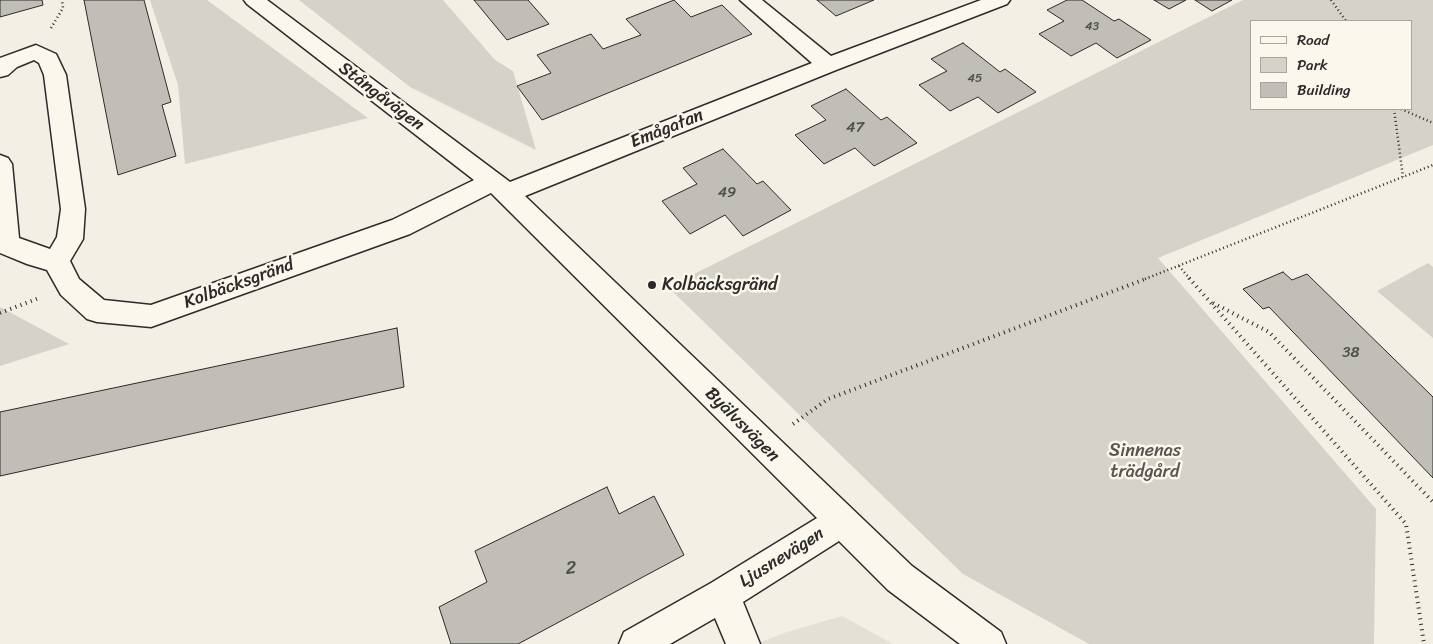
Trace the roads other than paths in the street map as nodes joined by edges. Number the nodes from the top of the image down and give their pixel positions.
1 (254, 0) edge
2 (750, 0) edge
3 (1000, 0) edge
4 (828, 65) junction
5 (0, 70) edge
6 (0, 164) edge
7 (500, 187) junction
8 (3, 245) edge
9 (56, 261) junction
10 (841, 521) junction
11 (723, 594) junction
12 (636, 644) edge
13 (743, 644) edge
14 (989, 644) edge

1 - 7 street, Stångåvägen
2 - 4 street
3 - 4 street, Emågatan
4 - 7 street, Emågatan
5 - 9 street
6 - 8 street
7 - 9 street, Kolbäcksgränd
7 - 10 street, Byälvsvägen
8 - 9 street
10 - 11 street, Ljusnevägen
10 - 14 street, Byälvsvägen
11 - 12 street, Ljusnevägen
11 - 13 street, Ljusnevägen

